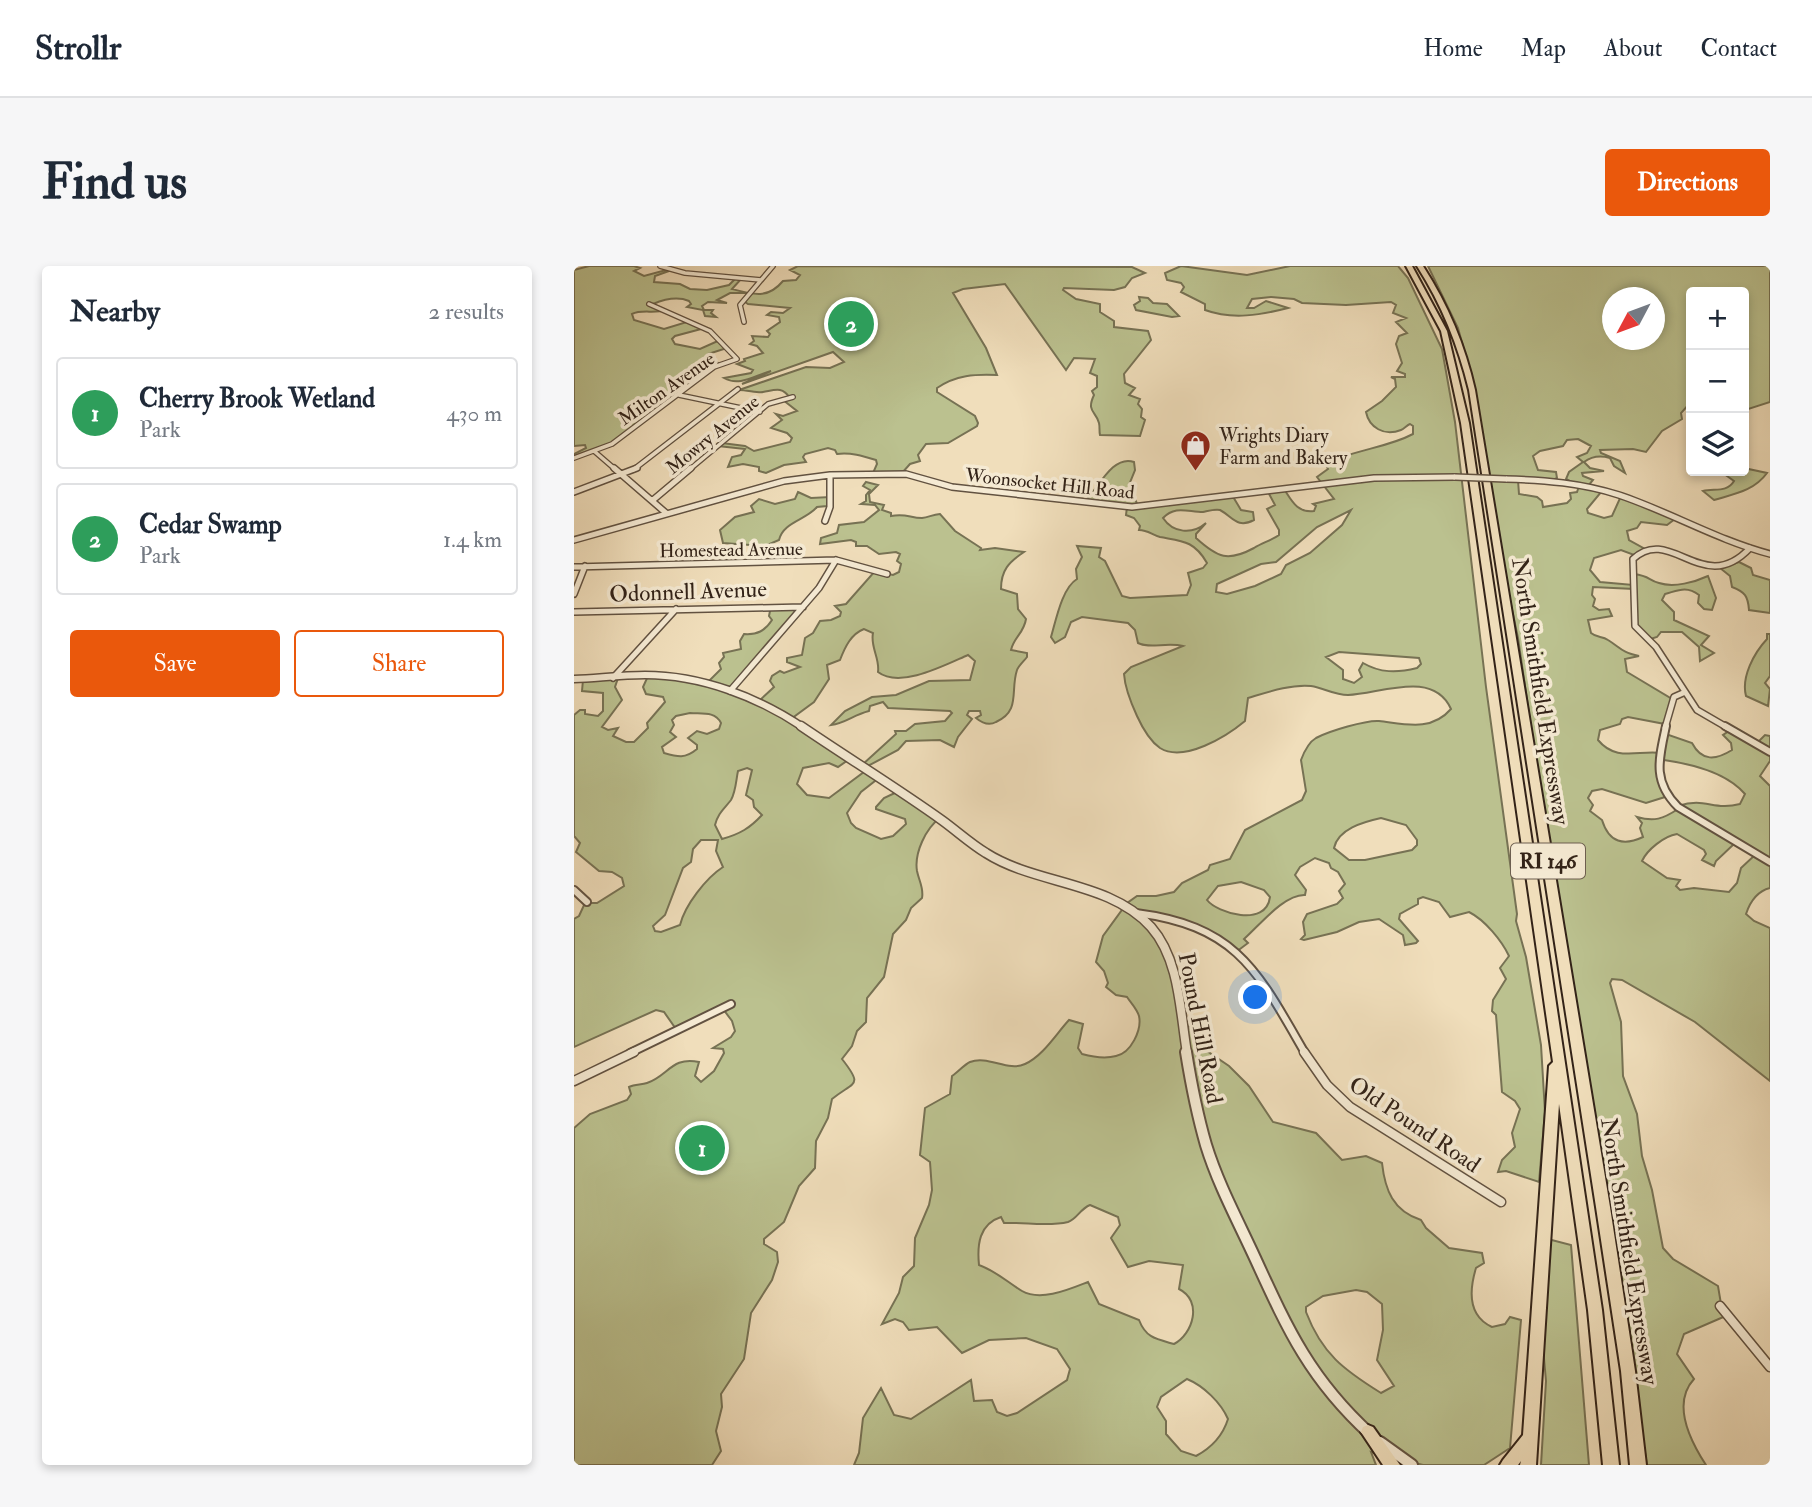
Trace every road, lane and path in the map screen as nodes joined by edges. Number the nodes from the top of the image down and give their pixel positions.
1 (660, 266) edge
2 (773, 266) edge
3 (1409, 266) edge
4 (1420, 266) edge
5 (761, 280) junction
6 (649, 304) dead end
7 (744, 322) dead end
8 (738, 388) dead end
9 (679, 395) junction
10 (793, 397) dead end
11 (720, 403) junction
12 (760, 412) junction
13 (594, 451) junction
14 (574, 458) edge
15 (623, 474) junction
16 (830, 475) junction
17 (574, 492) edge
18 (653, 500) junction
19 (666, 513) junction
20 (825, 521) dead end
21 (574, 540) edge
22 (1749, 548) junction
23 (1770, 554) edge
24 (836, 560) junction
25 (585, 566) junction
26 (574, 567) edge
27 (887, 574) dead end
28 (574, 594) edge
29 (803, 607) junction
30 (676, 610) junction
31 (574, 612) edge
32 (613, 678) junction
33 (574, 679) edge
34 (730, 691) junction
35 (1683, 693) junction
36 (1709, 718) junction
37 (1701, 724) dead end
38 (1770, 752) edge
39 (1770, 862) edge
40 (574, 890) edge
41 (587, 902) dead end
42 (1136, 913) junction
43 (731, 1004) dead end
44 (1556, 1052) junction
45 (574, 1081) edge
46 (1501, 1202) dead end
47 (1720, 1306) dead end
48 (1770, 1367) edge
49 (1368, 1432) junction
50 (1531, 1436) junction
51 (1391, 1465) edge
52 (1412, 1465) edge
53 (1508, 1465) edge
54 (1528, 1465) edge
55 (1611, 1465) edge
56 (1638, 1465) edge

1 - 5 street
2 - 5 street
3 - 44 highway, North Smithfield Expressway / RI 146
4 - 56 highway, North Smithfield Expressway / RI 146
5 - 7 street
6 - 9 street, Milton Avenue
8 - 11 street
9 - 11 street
9 - 13 street, Milton Avenue
10 - 12 street, Mowry Avenue
11 - 12 street
11 - 15 street
12 - 18 street, Mowry Avenue
13 - 14 street, Milton Avenue
13 - 15 street
15 - 17 street
15 - 18 street
16 - 19 street, Woonsocket Hill Road
16 - 20 street
16 - 22 street, Woonsocket Hill Road, bridge
18 - 19 street
19 - 21 street, Woonsocket Hill Road
22 - 23 street, Woonsocket Hill Road
22 - 35 street
24 - 25 street, Homestead Avenue
24 - 27 street, Homestead Avenue
24 - 29 street
25 - 26 street, Homestead Avenue
25 - 28 street
29 - 30 street, Odonnell Avenue
29 - 34 street
30 - 31 street, Odonnell Avenue
30 - 32 street
32 - 33 street, Pound Hill Road
32 - 34 street, Pound Hill Road
34 - 42 street, Pound Hill Road
35 - 36 street
35 - 39 street
36 - 37 street
36 - 38 street
40 - 41 street
42 - 46 street, Old Pound Road
42 - 49 street, Pound Hill Road
43 - 45 street
44 - 50 highway
44 - 55 highway, North Smithfield Expressway / RI 146
47 - 48 street
49 - 51 highway
49 - 52 street, Pound Hill Road
50 - 53 highway
50 - 54 highway

